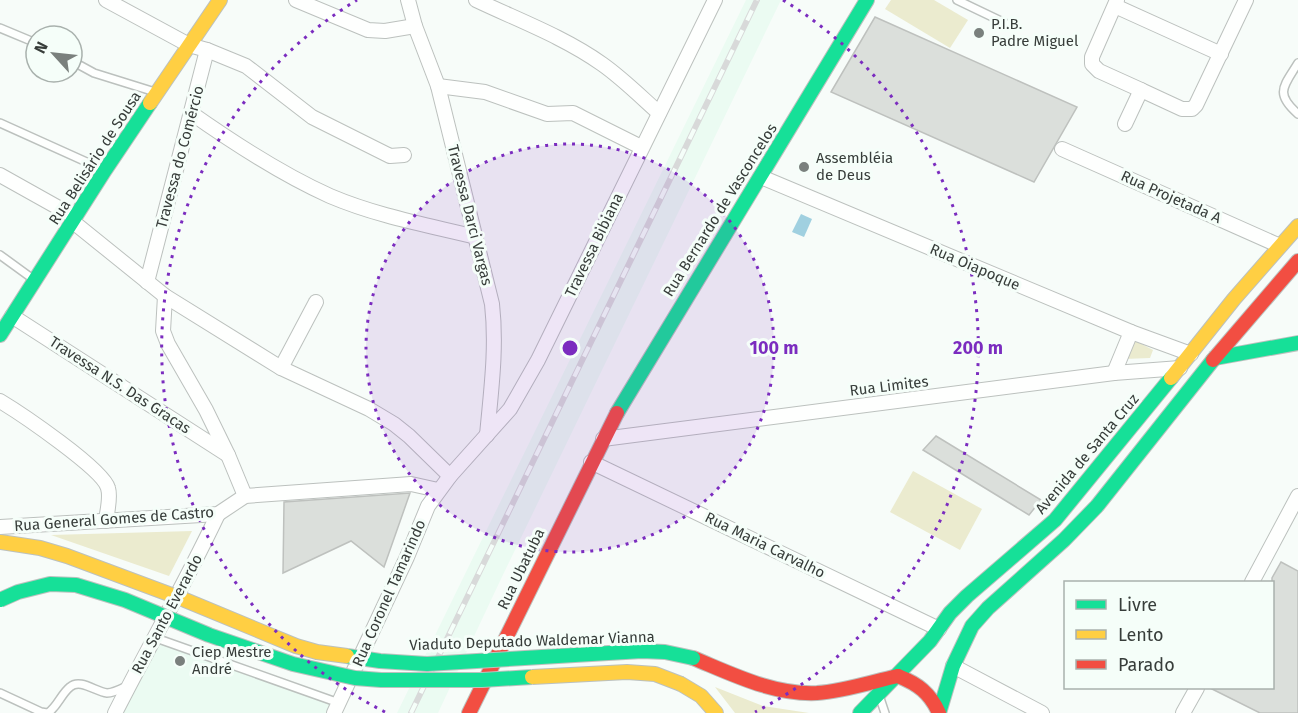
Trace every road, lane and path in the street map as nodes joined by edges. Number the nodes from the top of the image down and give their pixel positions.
1 (106, 0) edge
2 (220, 0) edge
3 (296, 0) edge
4 (408, 0) edge
5 (476, 0) edge
6 (715, 0) edge
7 (867, 0) edge
8 (957, 0) edge
9 (1246, 0) edge
10 (1116, 3) edge
11 (1005, 23) dead end
12 (415, 26) junction
13 (0, 28) edge
14 (24, 38) edge
15 (189, 45) junction
16 (207, 50) junction
17 (1221, 54) junction
18 (1298, 63) edge
19 (84, 68) edge
20 (438, 86) junction
21 (1141, 90) junction
22 (157, 93) junction
23 (659, 112) junction
24 (191, 113) junction
25 (1298, 114) edge
26 (0, 123) edge
27 (1125, 124) dead end
28 (641, 147) junction
29 (1062, 149) dead end
30 (404, 155) dead end
31 (105, 170) junction
32 (0, 175) edge
33 (761, 177) junction
34 (74, 219) junction
35 (1298, 226) edge
36 (476, 237) junction
37 (1280, 246) junction
38 (0, 255) edge
39 (1298, 261) edge
40 (36, 280) junction
41 (147, 282) junction
42 (165, 296) junction
43 (316, 303) dead end
44 (12, 316) junction
45 (1131, 332) junction
46 (0, 335) edge
47 (1298, 343) edge
48 (1191, 354) junction
49 (1215, 358) junction
50 (281, 368) junction
51 (1180, 368) junction
52 (1114, 373) junction
53 (0, 401) edge
54 (487, 435) junction
55 (603, 439) junction
56 (228, 455) junction
57 (591, 462) junction
58 (450, 476) junction
59 (438, 490) junction
60 (245, 496) junction
61 (1298, 496) edge
62 (218, 514) junction
63 (106, 521) junction
64 (0, 527) edge
65 (0, 542) edge
66 (1253, 581) edge
67 (0, 600) edge
68 (939, 629) junction
69 (153, 637) junction
70 (953, 666) junction
71 (898, 676) junction
72 (979, 680) junction
73 (129, 686) junction
74 (1196, 689) edge
75 (0, 693) edge
76 (944, 694) junction
77 (879, 696) junction
78 (337, 708) edge
79 (48, 713) edge
80 (115, 713) edge
81 (469, 713) edge
82 (716, 713) edge
83 (860, 713) edge
84 (885, 713) edge
85 (939, 713) edge
86 (1042, 713) edge
87 (1183, 713) edge

1 - 15 street
2 - 15 main road, Rua Belisário de Sousa
3 - 12 street
4 - 12 street, Travessa Darci Vargas
5 - 23 street
6 - 23 street, Travessa Bibiana
7 - 33 main road, Rua Bernardo de Vasconcelos
8 - 11 lane
9 - 17 street
10 - 17 street
10 - 21 street
12 - 20 street, Travessa Darci Vargas
13 - 14 lane
15 - 16 street
15 - 22 main road, Rua Belisário de Sousa
16 - 24 street, Travessa do Comércio
16 - 30 street
17 - 21 street
18 - 25 lane
19 - 22 lane
20 - 28 street
20 - 36 street, Travessa Darci Vargas
21 - 27 street
22 - 31 main road, Rua Belisário de Sousa
23 - 28 street, Travessa Bibiana
24 - 36 street
24 - 41 street, Travessa do Comércio
26 - 31 lane
28 - 54 street, Travessa Bibiana
29 - 37 street, Rua Projetada A
31 - 34 main road, Rua Belisário de Sousa
32 - 34 street
33 - 45 street, Rua Oiapoque
33 - 55 main road, Rua Bernardo de Vasconcelos
34 - 40 main road, Rua Belisário de Sousa
34 - 41 street
35 - 37 main road, Avenida de Santa Cruz
36 - 54 street, Travessa Darci Vargas
37 - 48 main road, Avenida de Santa Cruz
38 - 40 lane
39 - 49 main road
40 - 44 main road, Rua Belisário de Sousa
41 - 42 street
42 - 50 street
42 - 56 street
43 - 50 street
44 - 46 main road, Rua Belisário de Sousa
44 - 56 street, Travessa N.S. Das Gracas
45 - 48 street, Rua Oiapoque
45 - 52 street
47 - 49 main road
48 - 51 main road, Avenida de Santa Cruz
49 - 70 main road
50 - 58 street
51 - 52 street, Rua Limites
51 - 68 main road, Avenida de Santa Cruz
52 - 55 street, Rua Limites
53 - 63 street
54 - 58 street, Travessa Bibiana
55 - 57 main road, Rua Ubatuba
56 - 60 street
57 - 68 street, Rua Maria Carvalho
57 - 81 main road, Rua Ubatuba
58 - 59 street, Rua Coronel Tamarindo
59 - 60 street, Rua General Gomes de Castro
59 - 78 street, Rua Coronel Tamarindo
60 - 62 street, Rua General Gomes de Castro
61 - 66 street
62 - 63 street, Rua General Gomes de Castro
62 - 69 street, Rua Santo Everardo
63 - 64 street, Rua General Gomes de Castro
65 - 71 main road, Viaduto Deputado Waldemar Vianna, bridge
67 - 82 main road, bridge
68 - 71 main road, Avenida de Santa Cruz
69 - 73 street, Rua Santo Everardo
69 - 78 lane
70 - 72 street
70 - 76 main road
71 - 77 main road, Avenida de Santa Cruz
71 - 85 main road
72 - 76 street
72 - 86 street
73 - 79 lane
73 - 80 street, Rua Santo Everardo
74 - 87 street
75 - 79 lane
76 - 85 main road
77 - 83 main road, Avenida de Santa Cruz
77 - 84 lane

